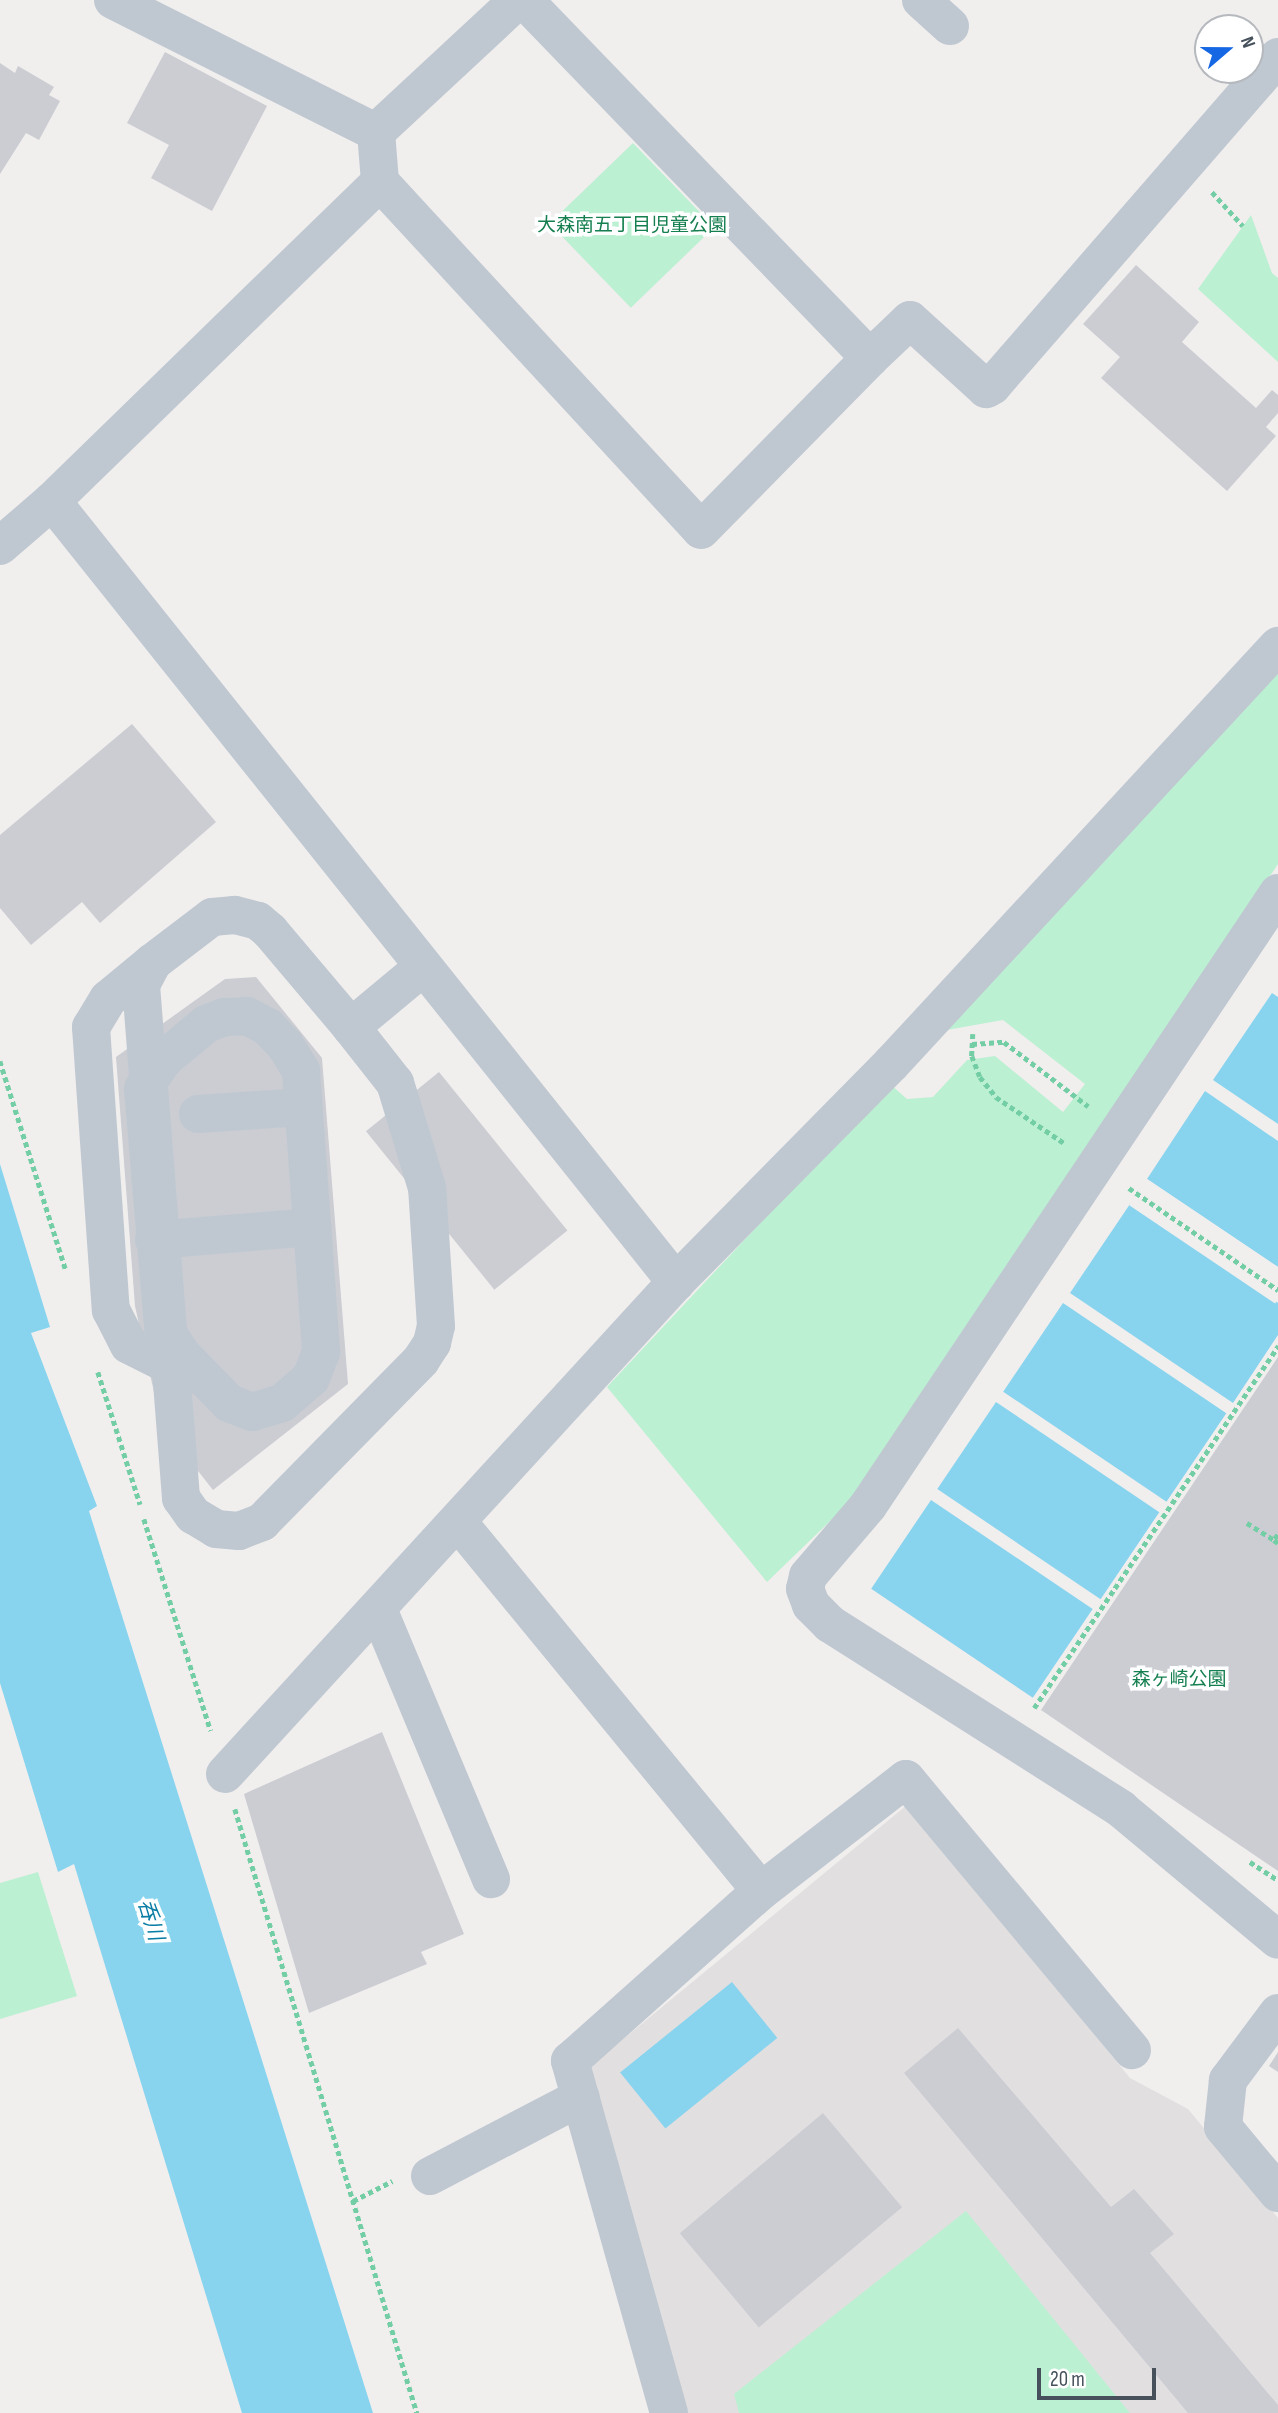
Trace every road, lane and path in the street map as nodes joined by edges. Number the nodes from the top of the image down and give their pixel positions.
1 (113, 0) edge
2 (518, 0) edge
3 (524, 0) edge
4 (921, 0) edge
5 (950, 26) dead end
6 (1278, 57) edge
7 (376, 132) junction
8 (380, 181) junction
9 (870, 358) junction
10 (52, 501) junction
11 (0, 546) edge
12 (1278, 646) edge
13 (1278, 893) edge
14 (153, 962) junction
15 (422, 968) junction
16 (979, 1024) dead end
17 (351, 1027) junction
18 (964, 1044) dead end
19 (0, 1060) edge
20 (1076, 1096) dead end
21 (219, 1102) dead end
22 (303, 1107) junction
23 (1069, 1147) dead end
24 (1122, 1194) dead end
25 (312, 1227) junction
26 (154, 1240) junction
27 (67, 1272) dead end
28 (676, 1282) junction
29 (1278, 1290) edge
30 (1278, 1346) edge
31 (96, 1365) dead end
32 (213, 1388) junction
33 (458, 1522) junction
34 (1247, 1523) dead end
35 (1277, 1539) edge
36 (378, 1609) junction
37 (1030, 1714) dead end
38 (225, 1774) junction
39 (1244, 1857) dead end
40 (491, 1879) dead end
41 (1278, 1880) edge
42 (761, 1891) junction
43 (1278, 1941) edge
44 (1278, 2013) edge
45 (1132, 2050) dead end
46 (581, 2097) junction
47 (430, 2175) dead end
48 (1278, 2193) edge
49 (417, 2413) edge
50 (669, 2413) edge

1 - 7 street
2 - 7 street
3 - 9 street
4 - 5 street
6 - 9 street
7 - 8 street
8 - 9 street
8 - 10 street
10 - 11 street
10 - 15 street
12 - 28 street
13 - 43 street
14 - 17 street
14 - 17 street
14 - 32 street
15 - 17 street
15 - 28 street
16 - 23 path
18 - 20 path
19 - 27 path
21 - 22 street
22 - 25 street
22 - 26 street
24 - 29 path
25 - 26 street
25 - 32 street
26 - 32 street
28 - 33 street
30 - 37 path
31 - 38 path
33 - 36 street
33 - 42 street
34 - 35 path
36 - 38 street
36 - 40 street
38 - 49 path
39 - 41 path
42 - 45 street
42 - 46 street
44 - 48 street
46 - 47 street
46 - 50 street

